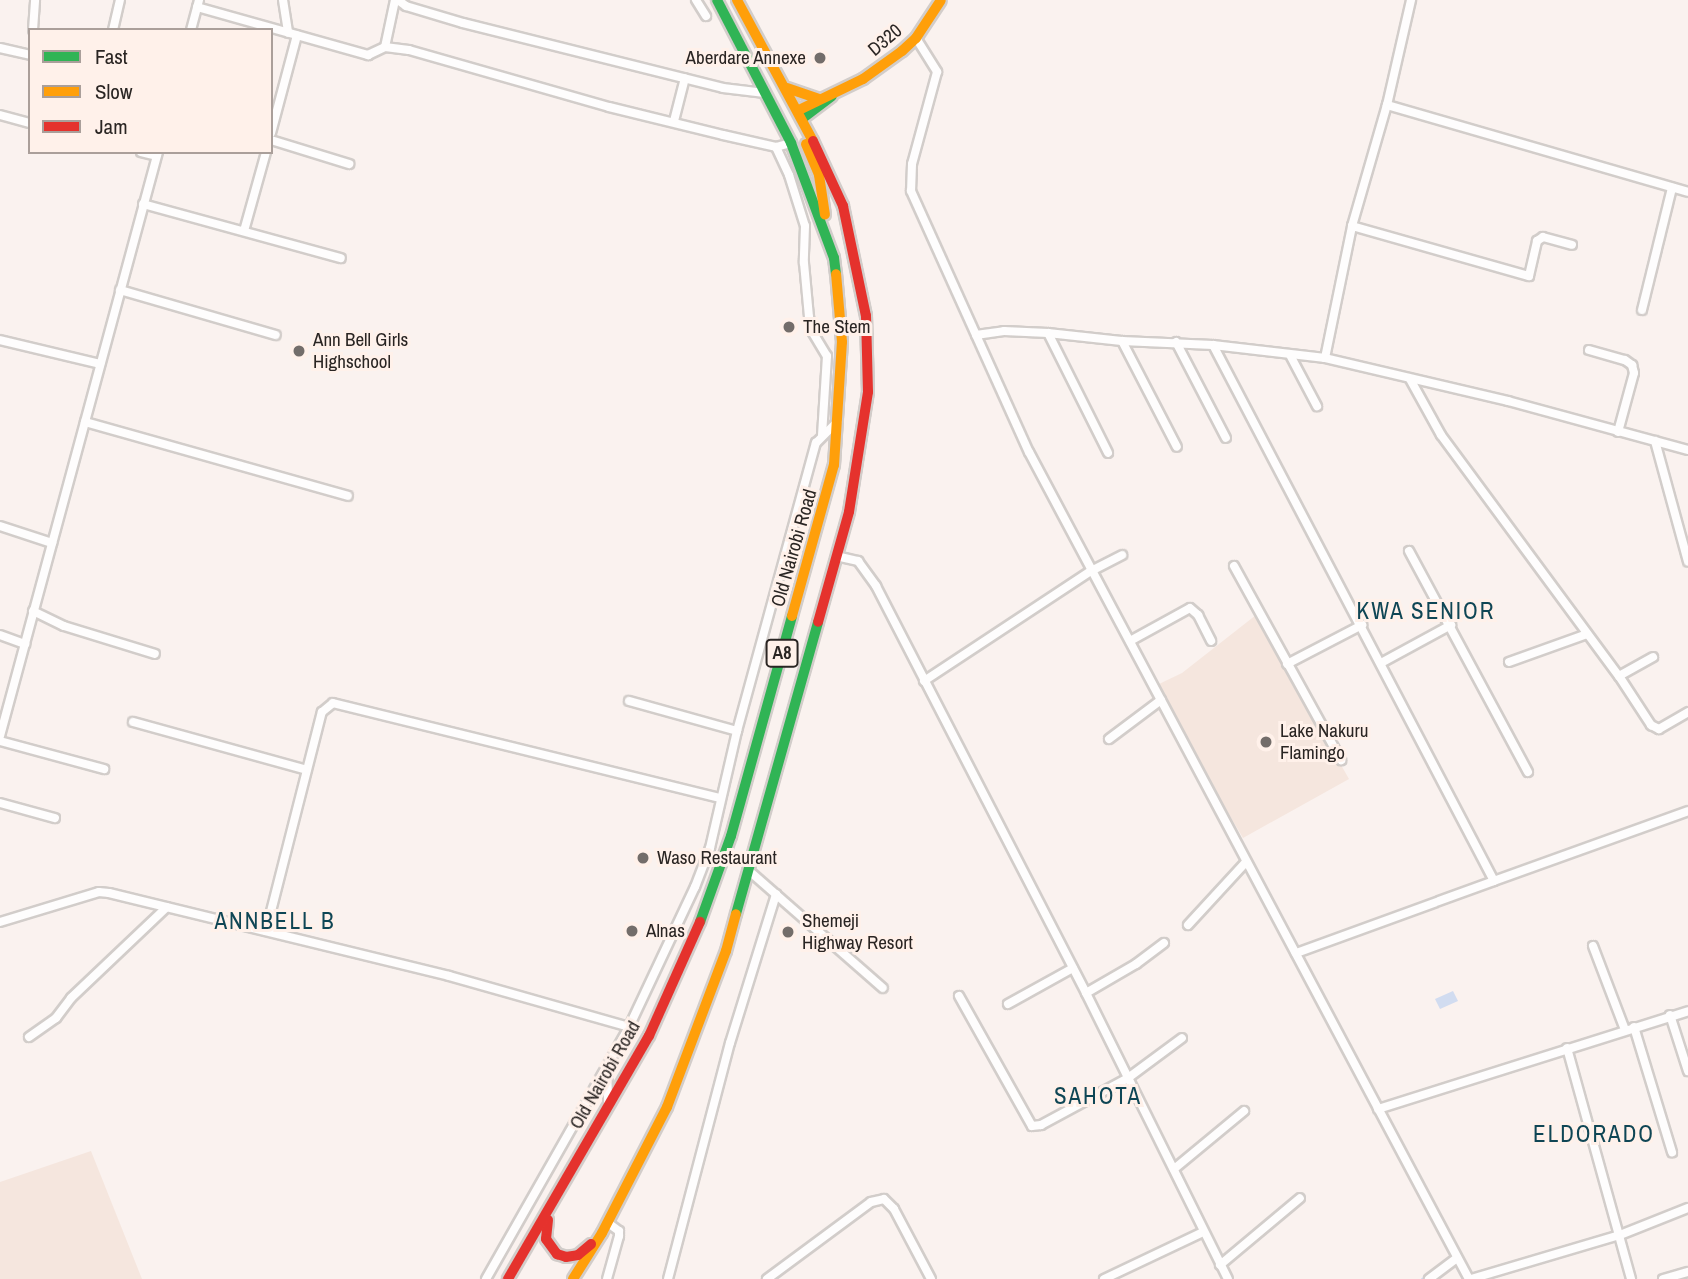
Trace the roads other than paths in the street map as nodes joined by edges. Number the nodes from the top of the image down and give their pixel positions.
1 (35, 0) edge
2 (120, 0) edge
3 (283, 0) edge
4 (397, 0) edge
5 (696, 0) edge
6 (718, 0) edge
7 (737, 0) edge
8 (941, 0) edge
9 (1411, 0) edge
10 (198, 4) edge
11 (706, 16) dead end
12 (33, 28) edge
13 (113, 28) edge
14 (192, 28) edge
15 (292, 34) junction
16 (916, 38) junction
17 (385, 47) junction
18 (0, 48) edge
19 (28, 55) edge
20 (685, 78) junction
21 (787, 89) junction
22 (837, 92) junction
23 (765, 93) junction
24 (819, 99) junction
25 (1387, 105) junction
26 (0, 115) edge
27 (800, 115) junction
28 (674, 121) junction
29 (28, 122) edge
30 (273, 124) edge
31 (273, 141) edge
32 (790, 143) junction
33 (775, 147) junction
34 (157, 154) edge
35 (265, 154) edge
36 (349, 164) dead end
37 (1672, 188) junction
38 (1688, 192) edge
39 (143, 204) junction
40 (1352, 226) junction
41 (244, 231) junction
42 (825, 234) junction
43 (1572, 245) dead end
44 (341, 258) dead end
45 (834, 258) junction
46 (855, 258) junction
47 (120, 290) junction
48 (1642, 310) dead end
49 (1048, 333) junction
50 (276, 335) dead end
51 (976, 335) junction
52 (0, 340) edge
53 (1122, 341) junction
54 (1176, 342) junction
55 (1213, 345) junction
56 (1588, 350) dead end
57 (1290, 355) junction
58 (1325, 358) junction
59 (100, 364) junction
60 (1410, 379) junction
61 (1317, 406) dead end
62 (839, 421) junction
63 (85, 422) junction
64 (1618, 432) junction
65 (822, 435) junction
66 (1226, 438) dead end
67 (1655, 441) junction
68 (1177, 447) dead end
69 (1688, 450) edge
70 (1108, 453) dead end
71 (348, 496) dead end
72 (0, 526) edge
73 (52, 543) junction
74 (1409, 551) dead end
75 (1122, 555) dead end
76 (836, 556) junction
77 (1688, 562) edge
78 (1234, 566) dead end
79 (1091, 571) junction
80 (33, 611) junction
81 (1362, 625) junction
82 (1451, 625) junction
83 (1587, 634) junction
84 (0, 635) edge
85 (1211, 640) dead end
86 (1130, 641) junction
87 (25, 644) junction
88 (155, 654) dead end
89 (1653, 657) dead end
90 (1508, 662) dead end
91 (1381, 663) junction
92 (1287, 664) junction
93 (1619, 676) junction
94 (924, 681) junction
95 (629, 701) dead end
96 (1161, 701) junction
97 (1688, 712) edge
98 (134, 722) dead end
99 (737, 730) junction
100 (0, 739) edge
101 (1109, 739) dead end
102 (1341, 760) dead end
103 (104, 769) dead end
104 (307, 770) junction
105 (1528, 772) dead end
106 (722, 798) junction
107 (0, 803) edge
108 (1688, 811) edge
109 (55, 818) dead end
110 (1246, 862) junction
111 (748, 870) junction
112 (1494, 881) junction
113 (776, 894) junction
114 (167, 907) junction
115 (0, 922) edge
116 (1188, 925) dead end
117 (266, 931) junction
118 (1164, 943) dead end
119 (1593, 946) dead end
120 (1296, 953) junction
121 (1073, 968) junction
122 (883, 988) dead end
123 (1086, 993) junction
124 (959, 996) dead end
125 (1008, 1004) dead end
126 (1688, 1011) edge
127 (1670, 1015) junction
128 (629, 1027) junction
129 (1629, 1028) junction
130 (29, 1037) dead end
131 (1182, 1038) dead end
132 (1567, 1048) junction
133 (607, 1067) junction
134 (1688, 1071) edge
135 (1128, 1078) junction
136 (608, 1104) junction
137 (1378, 1109) junction
138 (1244, 1111) dead end
139 (1672, 1152) dead end
140 (1174, 1170) junction
141 (1300, 1198) dead end
142 (553, 1203) junction
143 (1688, 1208) edge
144 (605, 1228) junction
145 (1203, 1232) junction
146 (1620, 1235) junction
147 (1457, 1258) junction
148 (1220, 1265) junction
149 (1688, 1272) edge
150 (486, 1279) edge
151 (508, 1279) edge
152 (573, 1279) edge
153 (607, 1279) edge
154 (668, 1279) edge
155 (767, 1279) edge
156 (931, 1279) edge
157 (1104, 1279) edge
158 (1228, 1279) edge
159 (1429, 1279) edge
160 (1470, 1279) edge
161 (1632, 1279) edge
162 (1663, 1279) edge

1 - 12 street
2 - 13 street
3 - 15 street
4 - 17 street
4 - 20 street
5 - 11 street
6 - 23 main road, Old Nairobi Road / A8
6 - 27 main road
7 - 21 main road, A8
8 - 16 main road, D320 / D320
9 - 25 street
10 - 14 street
10 - 15 street
15 - 17 street
15 - 30 street
16 - 22 main road, D320 / D320
16 - 51 street
17 - 28 street
18 - 19 street
20 - 23 street
20 - 28 street
21 - 24 main road
21 - 27 main road, A8
22 - 24 main road, D320
22 - 27 main road, D320
23 - 32 main road, Old Nairobi Road / A8
24 - 27 main road, D320
25 - 37 street
25 - 40 street
26 - 29 street
27 - 42 main road
27 - 46 main road, A8
28 - 33 street
31 - 36 street
32 - 33 street
32 - 42 main road, Old Nairobi Road / A8
33 - 65 street
34 - 39 street
35 - 41 street
37 - 38 street
37 - 48 street
39 - 41 street
39 - 47 street
40 - 43 street
40 - 58 street
41 - 44 street
42 - 45 main road, Old Nairobi Road / A8
45 - 46 main road
45 - 62 main road, Old Nairobi Road / A8
46 - 76 main road, A8
47 - 50 street
47 - 59 street
49 - 51 street
49 - 53 street
49 - 70 street
51 - 79 street
52 - 59 street
53 - 54 street
53 - 68 street
54 - 55 street
54 - 66 street
55 - 57 street
55 - 81 street
56 - 64 street
57 - 58 street
57 - 61 street
58 - 60 street
59 - 63 street
60 - 64 street
60 - 83 street
62 - 65 street
62 - 136 main road, Old Nairobi Road / A8
63 - 71 street
63 - 73 street
64 - 67 street
65 - 99 street
67 - 69 street
67 - 77 street
72 - 73 street
73 - 80 street
74 - 82 street
75 - 79 street
76 - 94 street
76 - 111 main road, A8
78 - 92 street
79 - 86 street
79 - 94 street
80 - 87 street
80 - 88 street
81 - 91 street
81 - 92 street
82 - 91 street
82 - 105 street
83 - 90 street
83 - 93 street
84 - 87 street
85 - 86 street
86 - 96 street
87 - 100 street
89 - 93 street
91 - 112 street
92 - 102 street
93 - 97 street
94 - 121 street
95 - 99 street
96 - 101 street
96 - 110 street
98 - 104 street
99 - 106 street
100 - 103 street
104 - 106 street
104 - 117 street
106 - 128 street
107 - 109 street
108 - 112 street
110 - 116 street
110 - 120 street
111 - 113 street
111 - 144 main road, A8
112 - 120 street
113 - 122 street
113 - 154 street
114 - 115 street
114 - 117 street
114 - 130 street
117 - 128 street
118 - 123 street
119 - 129 street
120 - 137 street
121 - 123 street
121 - 125 street
123 - 135 street
124 - 135 street
126 - 127 street
127 - 129 street
127 - 134 street
128 - 133 street
129 - 132 street
129 - 139 street
131 - 135 street
132 - 137 street
132 - 146 street
133 - 136 street
133 - 150 street
135 - 140 street
136 - 142 main road, Old Nairobi Road / A8
137 - 147 street
138 - 140 street
140 - 145 street
141 - 148 street
142 - 144 main road
142 - 151 main road, Old Nairobi Road / A8
143 - 146 street
144 - 152 main road, A8
144 - 153 street
145 - 148 street
145 - 157 street
146 - 160 street
146 - 161 street
147 - 159 street
147 - 160 street
148 - 158 street
149 - 162 street
155 - 156 street

